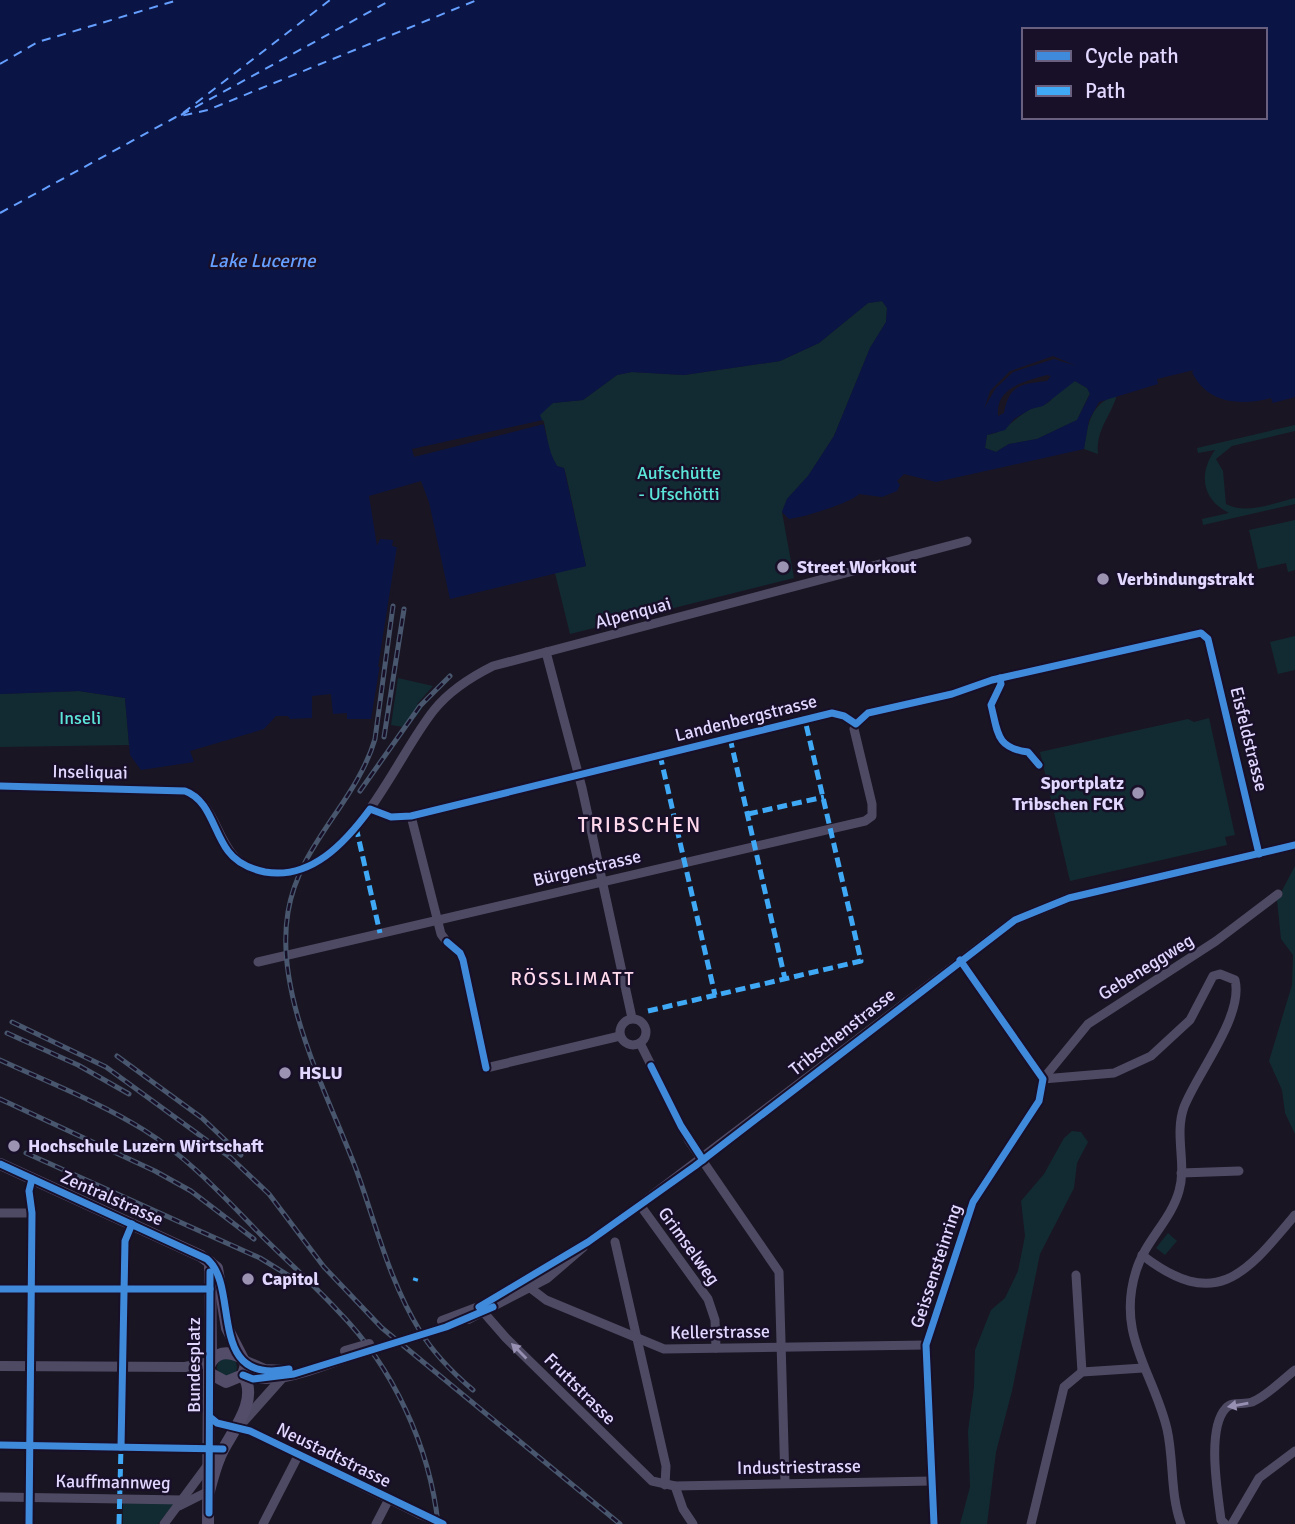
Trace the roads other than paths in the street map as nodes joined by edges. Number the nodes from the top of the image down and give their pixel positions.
1 (967, 541) dead end
2 (546, 652) junction
3 (856, 724) junction
4 (578, 773) junction
5 (0, 786) edge
6 (179, 790) joint
7 (370, 809) junction
8 (411, 816) junction
9 (1295, 845) edge
10 (1259, 854) junction
11 (603, 881) junction
12 (1278, 894) dead end
13 (438, 919) junction
14 (447, 942) dead end
15 (960, 960) junction
16 (258, 962) dead end
17 (632, 1018) junction
18 (620, 1036) junction
19 (640, 1043) junction
20 (486, 1068) dead end
21 (1042, 1079) junction
22 (703, 1160) junction
23 (0, 1164) edge
24 (1239, 1171) dead end
25 (1181, 1173) junction
26 (32, 1179) junction
27 (640, 1205) junction
28 (0, 1213) edge
29 (32, 1213) junction
30 (1295, 1215) edge
31 (132, 1224) junction
32 (587, 1242) junction
33 (615, 1242) dead end
34 (1142, 1255) junction
35 (210, 1262) junction
36 (1076, 1275) dead end
37 (529, 1287) junction
38 (0, 1289) edge
39 (31, 1289) junction
40 (210, 1289) junction
41 (123, 1290) junction
42 (482, 1310) junction
43 (637, 1338) junction
44 (926, 1345) junction
45 (781, 1346) junction
46 (716, 1348) junction
47 (347, 1354) junction
48 (242, 1359) junction
49 (0, 1366) edge
50 (31, 1366) junction
51 (122, 1366) junction
52 (211, 1366) junction
53 (1143, 1368) junction
54 (1295, 1370) edge
55 (1082, 1372) junction
56 (243, 1375) junction
57 (283, 1377) junction
58 (211, 1418) junction
59 (238, 1428) junction
60 (0, 1445) edge
61 (30, 1446) junction
62 (121, 1447) junction
63 (217, 1449) junction
64 (1295, 1451) edge
65 (299, 1454) junction
66 (208, 1464) junction
67 (932, 1481) junction
68 (785, 1482) junction
69 (670, 1486) junction
70 (209, 1491) junction
71 (0, 1497) edge
72 (30, 1497) junction
73 (389, 1499) junction
74 (183, 1503) junction
75 (209, 1519) edge
76 (29, 1524) edge
77 (164, 1524) edge
78 (263, 1524) edge
79 (376, 1524) edge
80 (443, 1524) edge
81 (693, 1524) edge
82 (934, 1524) edge
83 (1031, 1524) edge
84 (1181, 1524) edge
85 (1225, 1524) edge
86 (1232, 1524) edge

1 - 2 street, Alpenquai
2 - 4 street
2 - 7 street, Alpenquai
3 - 4 street, Landenbergstrasse
3 - 10 street, Eisfeldstrasse
3 - 11 street, Bürgenstrasse
4 - 8 street, Landenbergstrasse
4 - 11 street
5 - 6 street, Inseliquai
6 - 7 street, Alpenquai
7 - 8 street, Landenbergstrasse
8 - 13 street
9 - 10 street, Tribschenstrasse
10 - 15 street, Tribschenstrasse
11 - 13 street, Bürgenstrasse
11 - 17 street
12 - 21 street, Gebeneggweg
13 - 14 street
13 - 16 street, Bürgenstrasse
15 - 21 street
15 - 22 street, Tribschenstrasse
17 - 18 street
17 - 19 street
18 - 19 street
18 - 20 street
19 - 22 street
21 - 25 street
21 - 44 street, Geissensteinring
22 - 27 street, Tribschenstrasse
22 - 45 street
23 - 26 main road, Zentralstrasse
24 - 25 street
25 - 34 street
26 - 29 street
26 - 31 main road, Zentralstrasse
27 - 32 street, Tribschenstrasse
27 - 46 street, Grimselweg
28 - 29 street
29 - 39 street
30 - 34 street
31 - 35 main road, Zentralstrasse
31 - 41 street
32 - 37 street, Tribschenstrasse
32 - 42 street, Tribschenstrasse
33 - 43 street
34 - 53 street
35 - 40 main road, Bundesplatz
35 - 48 main road, Bundesplatz
36 - 55 street
37 - 42 street, Tribschenstrasse
37 - 43 street, Kellerstrasse
38 - 39 street
39 - 41 street
39 - 50 street
40 - 41 street
40 - 52 main road, Bundesplatz
41 - 51 street
42 - 47 street, Tribschenstrasse, bridge
69 -> 42 street, Fruttstrasse
43 - 46 street, Kellerstrasse
43 - 69 street
44 - 45 street, Kellerstrasse
44 - 67 street, Geissensteinring
45 - 46 street, Kellerstrasse
45 - 68 street
47 - 48 street, Bundesplatz
47 - 57 street, Bundesplatz
48 - 52 main road, Bundesplatz
48 - 56 main road, Bundesplatz
49 - 50 street
50 - 51 street
50 - 61 street
51 - 52 street
51 - 62 street
52 - 56 main road, Bundesplatz
52 - 58 main road, Bundesplatz
53 - 55 street
53 - 84 street
54 -> 85 street
55 - 83 street
56 - 57 street, Bundesplatz
56 - 59 main road, Bundesplatz
57 - 59 street, Bundesplatz
58 - 59 street, Neustadtstrasse
58 - 63 main road, Bundesplatz
59 - 63 main road, Bundesplatz
59 - 65 street, Neustadtstrasse
60 - 61 street
61 - 62 street
61 - 72 street
62 - 63 street
63 - 66 main road, Bundesplatz
63 - 70 main road, Bundesplatz
64 - 86 street
65 - 73 street, Neustadtstrasse
65 - 78 street
66 - 70 main road, Bundesplatz
66 - 74 street
67 - 68 street, Industriestrasse
67 - 82 street, Geissensteinring
68 - 69 street, Industriestrasse
69 - 81 street
70 - 74 street
70 - 75 main road
71 - 72 street, Kauffmannweg
72 - 74 street, Kauffmannweg
72 - 76 street
73 - 79 street
73 - 80 street, Neustadtstrasse, bridge
74 - 75 street
74 - 77 street

